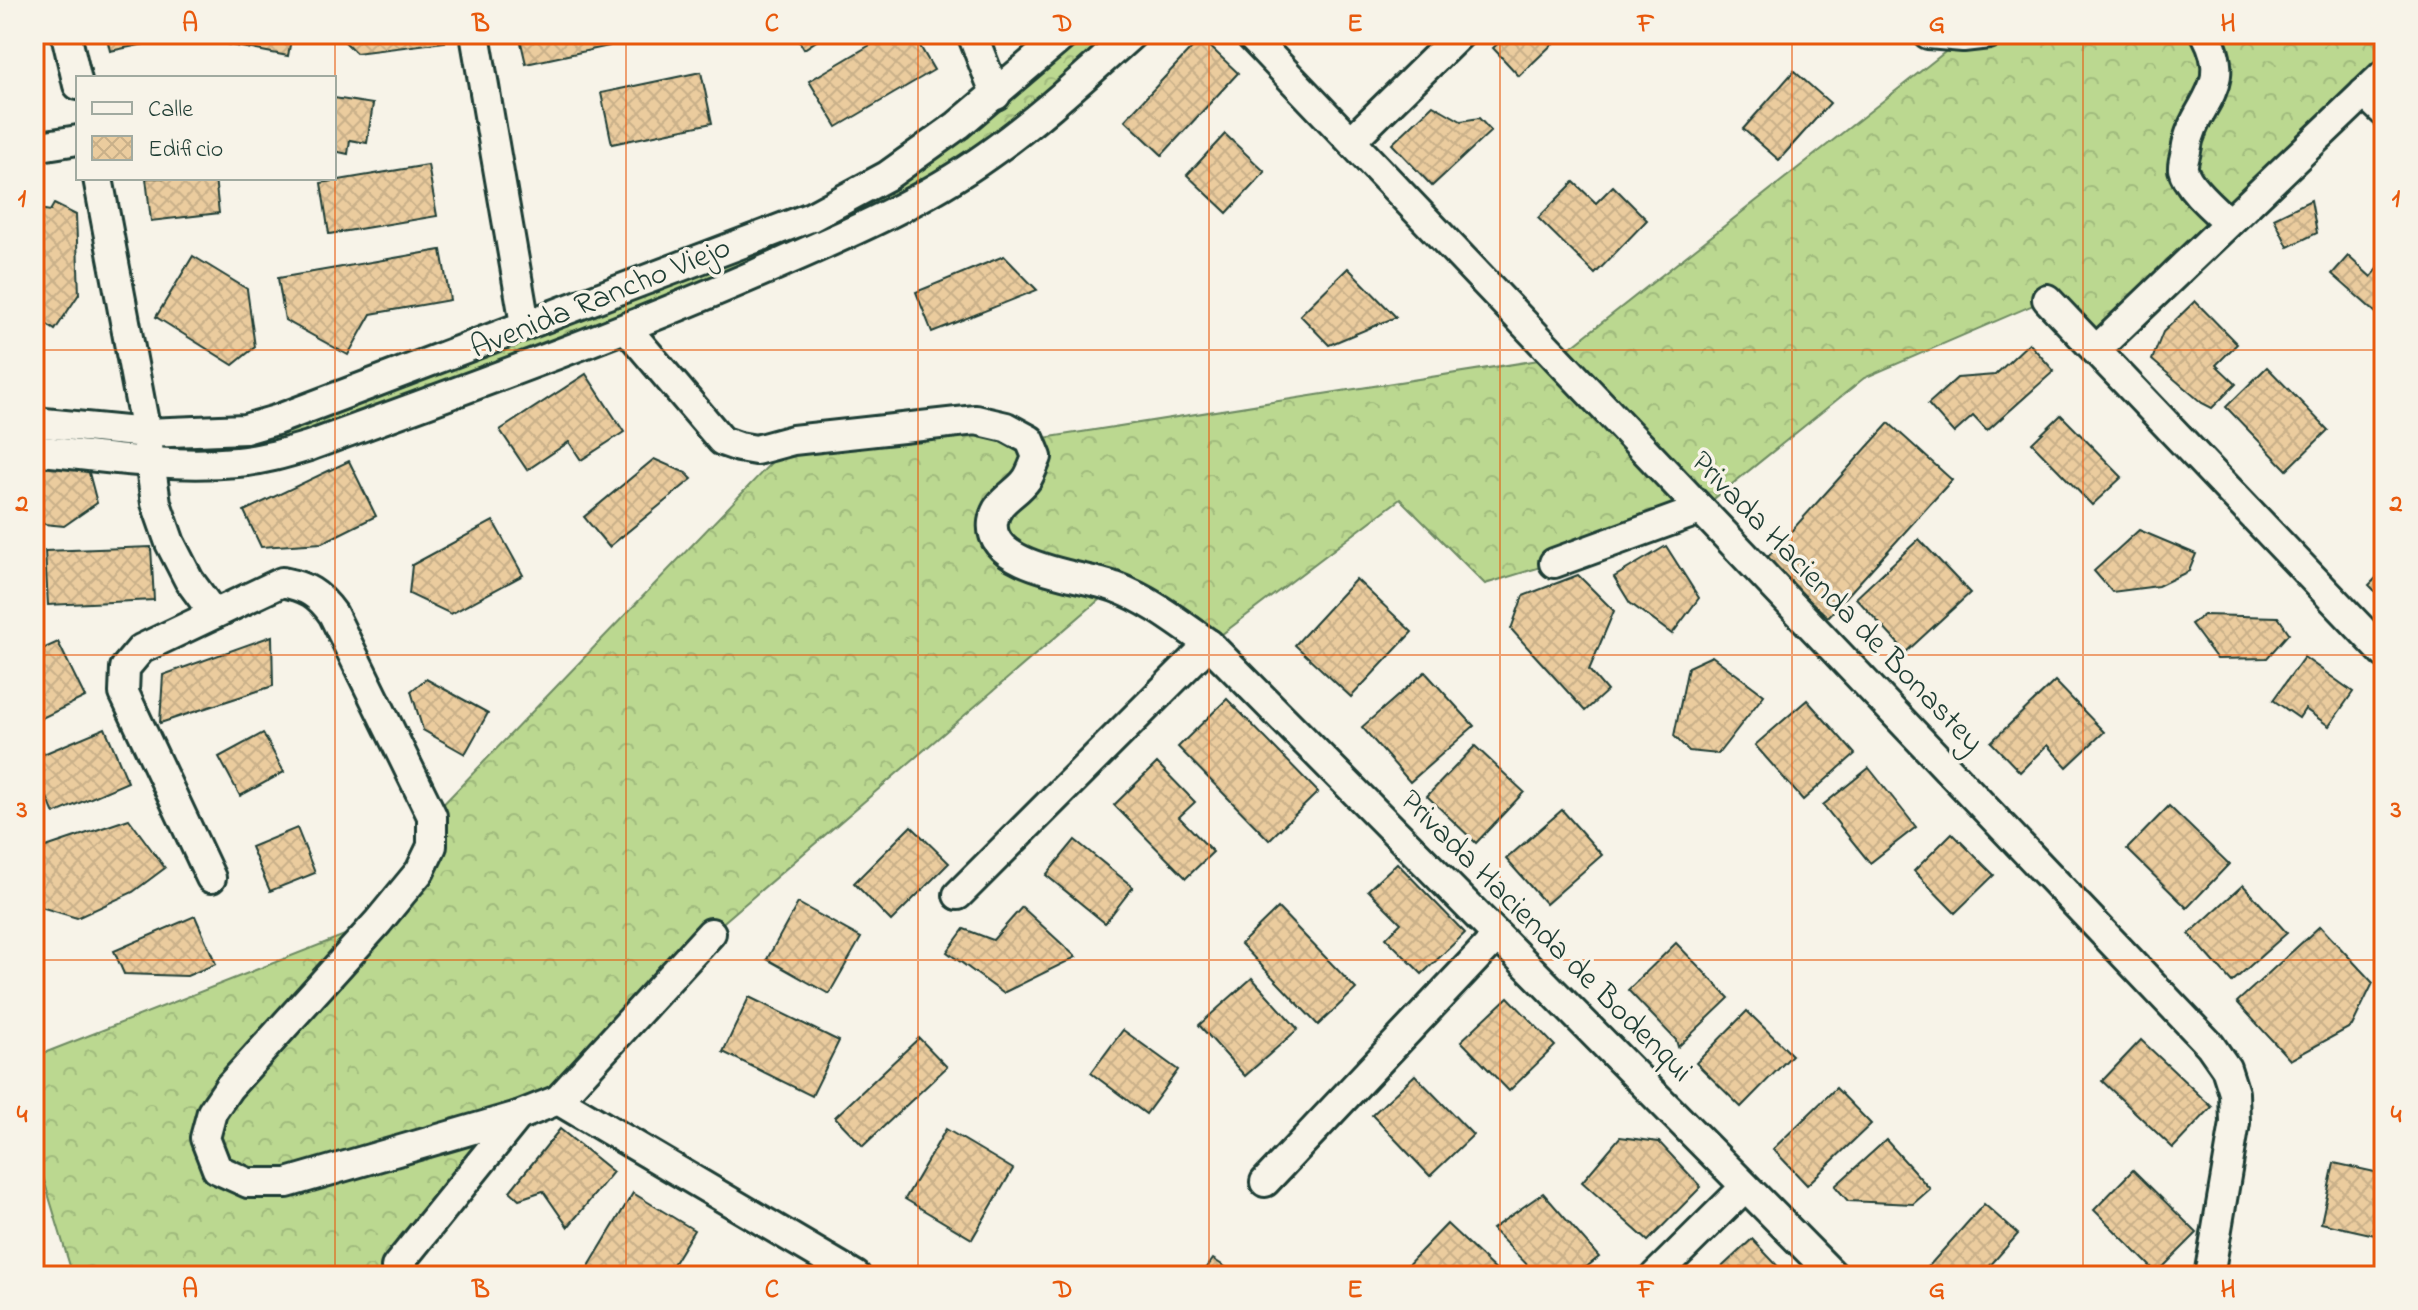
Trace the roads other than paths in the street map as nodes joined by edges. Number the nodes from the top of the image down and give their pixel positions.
1 (66, 34) edge
2 (475, 34) edge
3 (972, 34) edge
4 (1065, 34) edge
5 (1132, 34) edge
6 (1249, 34) edge
7 (1460, 34) edge
8 (1928, 34) edge
9 (1989, 34) edge
10 (2206, 34) edge
11 (76, 76) edge
12 (2377, 93) edge
13 (996, 95) junction
14 (76, 140) edge
15 (1352, 140) junction
16 (34, 147) edge
17 (98, 180) edge
18 (2228, 222) junction
19 (668, 272) junction
20 (2047, 299) dead end
21 (684, 305) junction
22 (525, 324) junction
23 (627, 329) junction
24 (484, 340) junction
25 (2096, 350) junction
26 (500, 376) junction
27 (34, 422) edge
28 (146, 433) junction
29 (34, 450) edge
30 (149, 462) junction
31 (1700, 510) junction
32 (1554, 563) dead end
33 (214, 614) junction
34 (1209, 644) junction
35 (2384, 653) edge
36 (211, 878) dead end
37 (958, 895) dead end
38 (711, 933) dead end
39 (1497, 936) junction
40 (558, 1100) junction
41 (518, 1116) junction
42 (1265, 1182) dead end
43 (1744, 1188) junction
44 (396, 1267) dead end
45 (856, 1276) edge
46 (1655, 1276) edge
47 (1834, 1276) edge
48 (2209, 1276) edge

1 - 11 street
2 - 22 street
3 - 13 street
4 - 13 street, Avenida Rancho Viejo
5 - 21 street, Avenida Rancho Viejo
6 - 15 street, Privada Hacienda de Bonastey
7 - 15 street
8 - 9 street
10 - 18 street
12 - 18 street
13 - 19 street, Avenida Rancho Viejo
14 - 16 street
15 - 31 street, Privada Hacienda de Bonastey
17 - 28 street
18 - 25 street
19 - 21 street
19 - 22 street, Avenida Rancho Viejo
20 - 25 street
21 - 23 street, Avenida Rancho Viejo
22 - 24 street, Avenida Rancho Viejo
23 - 26 street, Avenida Rancho Viejo
23 - 34 street, Privada Hacienda de Bodenqui
24 - 26 street
24 - 28 street, Avenida Rancho Viejo
25 - 35 street
26 - 30 street, Avenida Rancho Viejo
27 - 28 street, Avenida Rancho Viejo
28 - 30 street
29 - 30 street, Avenida Rancho Viejo
30 - 33 street
31 - 32 street, Privada Hacienda de Bonastey
31 - 48 street, Privada Hacienda de Bonastey
33 - 36 street
33 - 41 street
34 - 37 street
34 - 39 street, Privada Hacienda de Bodenqui
38 - 40 street
39 - 42 street, Privada Hacienda de Bodenqui
39 - 43 street, Privada Hacienda de Bodenqui
40 - 41 street
40 - 45 street
41 - 44 street
43 - 46 street
43 - 47 street, Privada Hacienda de Bodenqui

